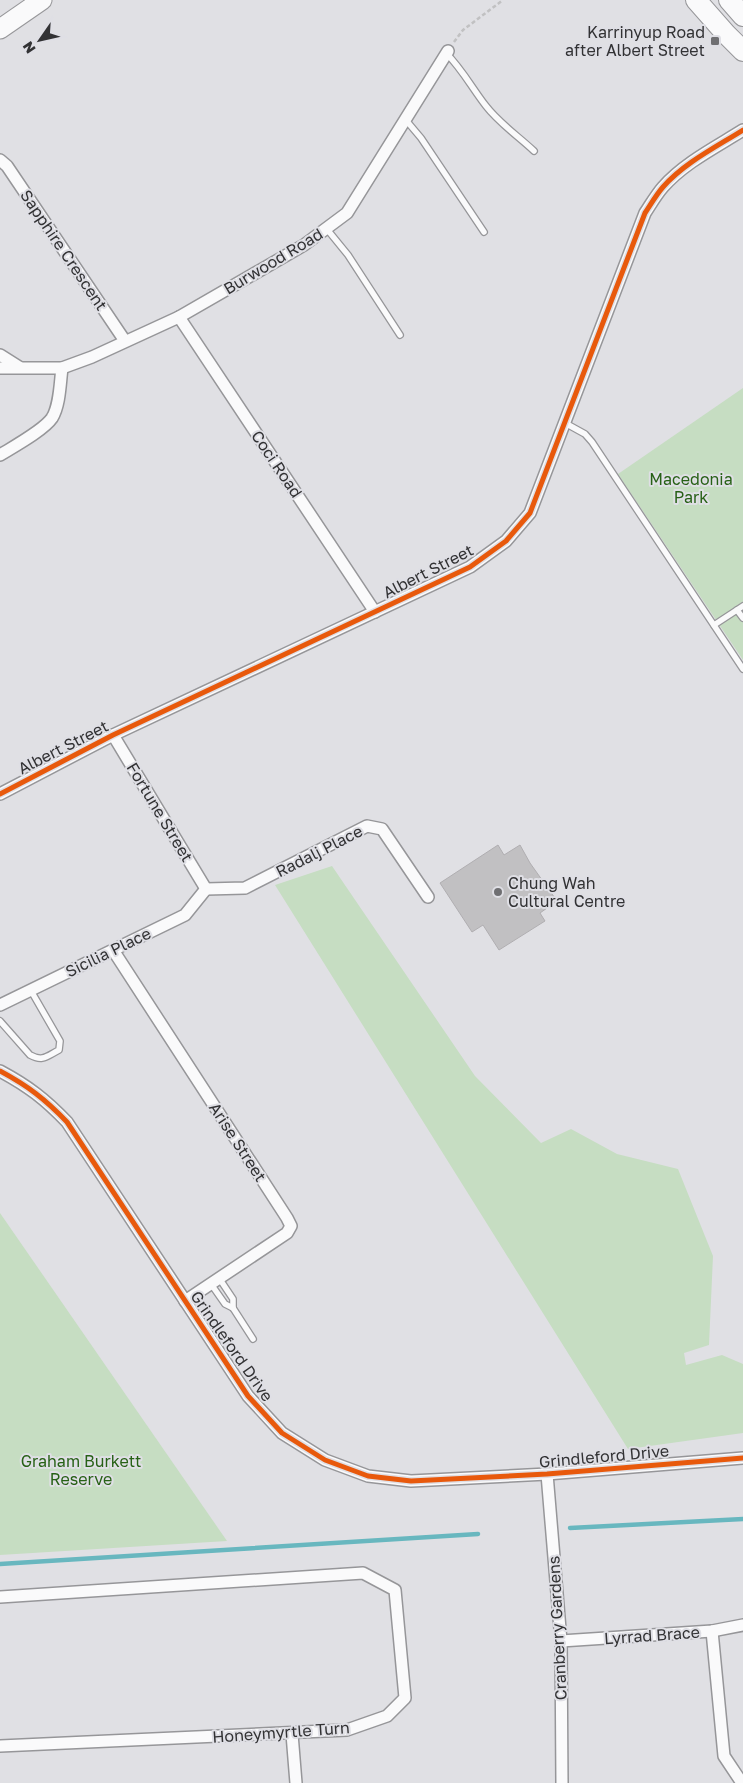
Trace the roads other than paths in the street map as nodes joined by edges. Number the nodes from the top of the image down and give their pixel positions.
1 (42, 0) edge
2 (696, 0) edge
3 (729, 0) edge
4 (743, 16) edge
5 (0, 29) edge
6 (743, 50) edge
7 (447, 52) joint
8 (405, 119) junction
9 (743, 130) edge
10 (534, 151) dead end
11 (0, 160) edge
12 (326, 228) junction
13 (484, 232) dead end
14 (179, 317) junction
15 (400, 335) dead end
16 (125, 341) junction
17 (0, 355) edge
18 (19, 367) junction
19 (0, 368) edge
20 (62, 368) junction
21 (565, 423) junction
22 (0, 455) edge
23 (740, 608) edge
24 (375, 612) junction
25 (743, 618) edge
26 (714, 625) junction
27 (743, 669) edge
28 (113, 735) junction
29 (0, 794) edge
30 (206, 888) junction
31 (428, 897) dead end
32 (113, 950) junction
33 (30, 989) junction
34 (0, 1005) edge
35 (0, 1021) edge
36 (0, 1071) edge
37 (215, 1281) junction
38 (185, 1301) junction
39 (232, 1308) junction
40 (253, 1339) dead end
41 (743, 1458) edge
42 (547, 1474) junction
43 (0, 1597) edge
44 (743, 1625) edge
45 (712, 1631) junction
46 (561, 1641) junction
47 (292, 1734) junction
48 (0, 1746) edge
49 (296, 1783) edge
50 (562, 1783) edge
51 (742, 1783) edge

1 - 5 main road
2 - 6 highway
3 - 4 highway
7 - 8 street, Burwood Road
7 - 10 lane
8 - 12 street, Burwood Road
8 - 13 lane
9 - 21 street, Albert Street
11 - 16 street, Sapphire Crescent
12 - 14 street, Burwood Road
12 - 15 lane
14 - 16 street, Burwood Road
14 - 24 street, Coci Road
16 - 20 street, Burwood Road
17 - 18 street
18 - 19 street, Burwood Road
18 - 20 street, Burwood Road
20 - 22 street
21 - 24 street, Albert Street
21 - 26 lane
23 - 25 lane
23 - 26 lane
24 - 28 street, Albert Street
26 - 27 lane
28 - 29 street, Albert Street
28 - 30 street, Fortune Street
30 - 31 street, Radalj Place
30 - 32 street, Sicilia Place
32 - 33 street, Sicilia Place
32 - 37 street, Arise Street
33 - 34 street, Sicilia Place
33 - 35 lane
36 - 38 street, Grindleford Drive
37 - 38 street, Arise Street
37 - 39 lane
37 - 39 lane
38 - 42 street, Grindleford Drive
39 - 40 lane
41 - 42 street, Grindleford Drive
42 - 46 street, Cranberry Gardens
43 - 47 street, Honeymyrtle Turn
44 - 45 street, Lyrrad Brace
45 - 46 street, Lyrrad Brace
45 - 51 street
46 - 50 street, Cranberry Gardens
47 - 48 street, Honeymyrtle Turn
47 - 49 street

